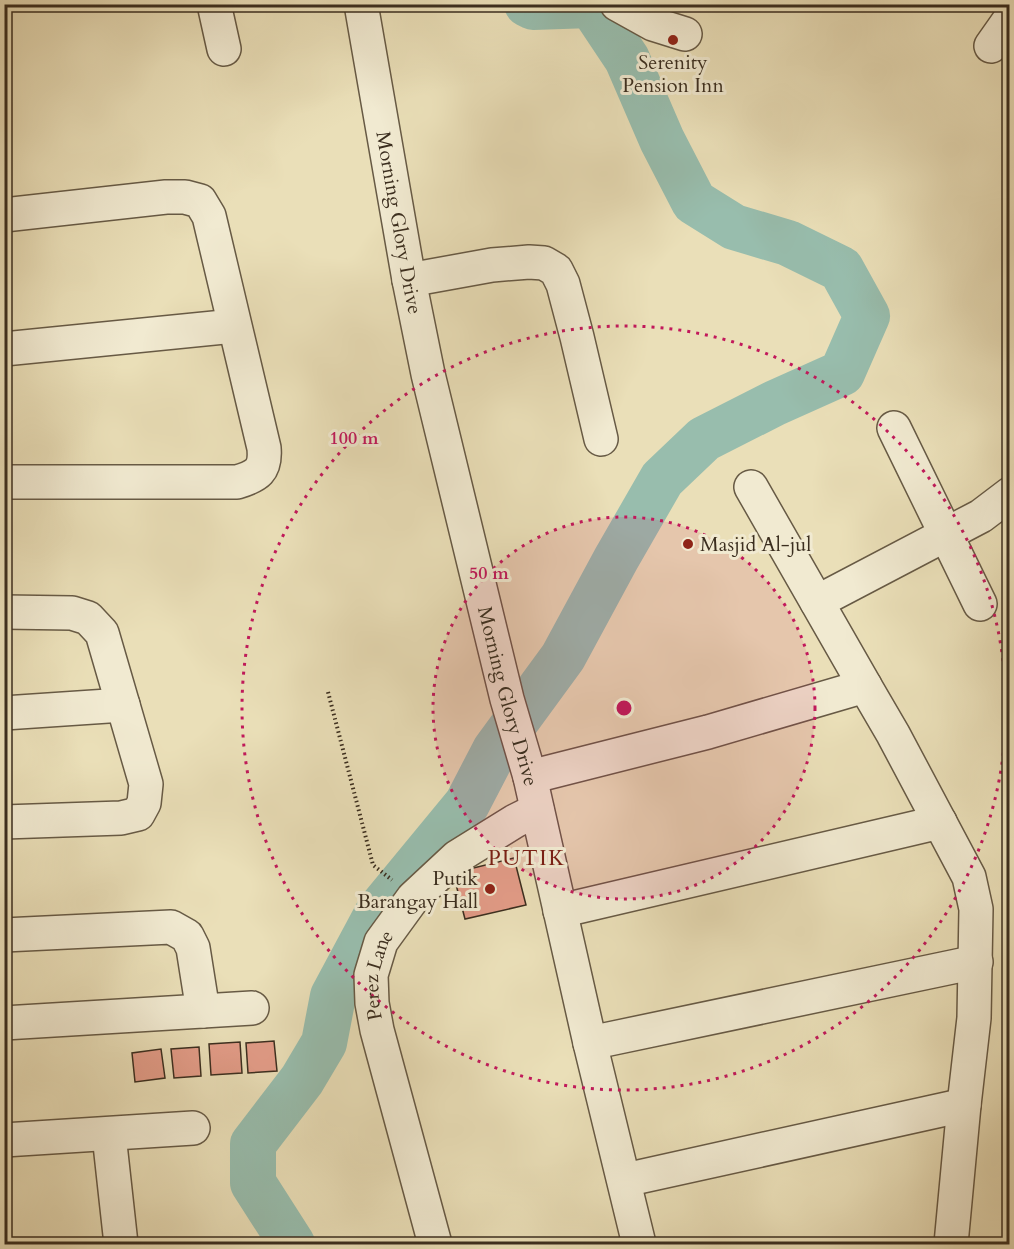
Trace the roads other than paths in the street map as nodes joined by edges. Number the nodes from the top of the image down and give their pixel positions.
1 (214, 4) edge
2 (361, 4) edge
3 (617, 4) edge
4 (1010, 19) edge
5 (685, 34) dead end
6 (991, 46) dead end
7 (224, 49) dead end
8 (4, 215) edge
9 (409, 280) junction
10 (234, 326) junction
11 (4, 349) edge
12 (894, 428) dead end
13 (601, 439) dead end
14 (4, 482) edge
15 (751, 487) dead end
16 (1010, 494) edge
17 (947, 534) junction
18 (817, 602) junction
19 (980, 604) dead end
20 (4, 612) edge
21 (865, 686) junction
22 (123, 705) junction
23 (4, 713) edge
24 (530, 777) junction
25 (537, 810) junction
26 (4, 822) edge
27 (940, 822) junction
28 (560, 911) junction
29 (4, 935) edge
30 (976, 963) junction
31 (252, 1008) dead end
32 (203, 1011) junction
33 (4, 1023) edge
34 (590, 1042) junction
35 (964, 1105) junction
36 (193, 1128) dead end
37 (110, 1135) junction
38 (4, 1140) edge
39 (625, 1180) junction
40 (121, 1245) edge
41 (435, 1245) edge
42 (639, 1245) edge
43 (951, 1245) edge

1 - 7 street
2 - 9 street, Morning Glory Drive
3 - 5 street
4 - 6 street
8 - 10 street
9 - 13 street
9 - 24 street, Morning Glory Drive
10 - 11 street
10 - 14 street
12 - 17 street
15 - 18 street
16 - 17 street
17 - 18 street
17 - 19 street
18 - 21 street
20 - 22 street
21 - 24 street
21 - 27 street
22 - 23 street
22 - 26 street
24 - 25 street, Morning Glory Drive
25 - 28 street, Morning Glory Drive
25 - 41 street, Perez Lane
27 - 28 street
27 - 30 street
28 - 34 street, Morning Glory Drive
29 - 32 street
30 - 34 street
30 - 35 street
31 - 32 street
32 - 33 street
34 - 39 street, Morning Glory Drive
35 - 39 street
35 - 43 street
36 - 37 street
37 - 38 street
37 - 40 street
39 - 42 street, Morning Glory Drive

